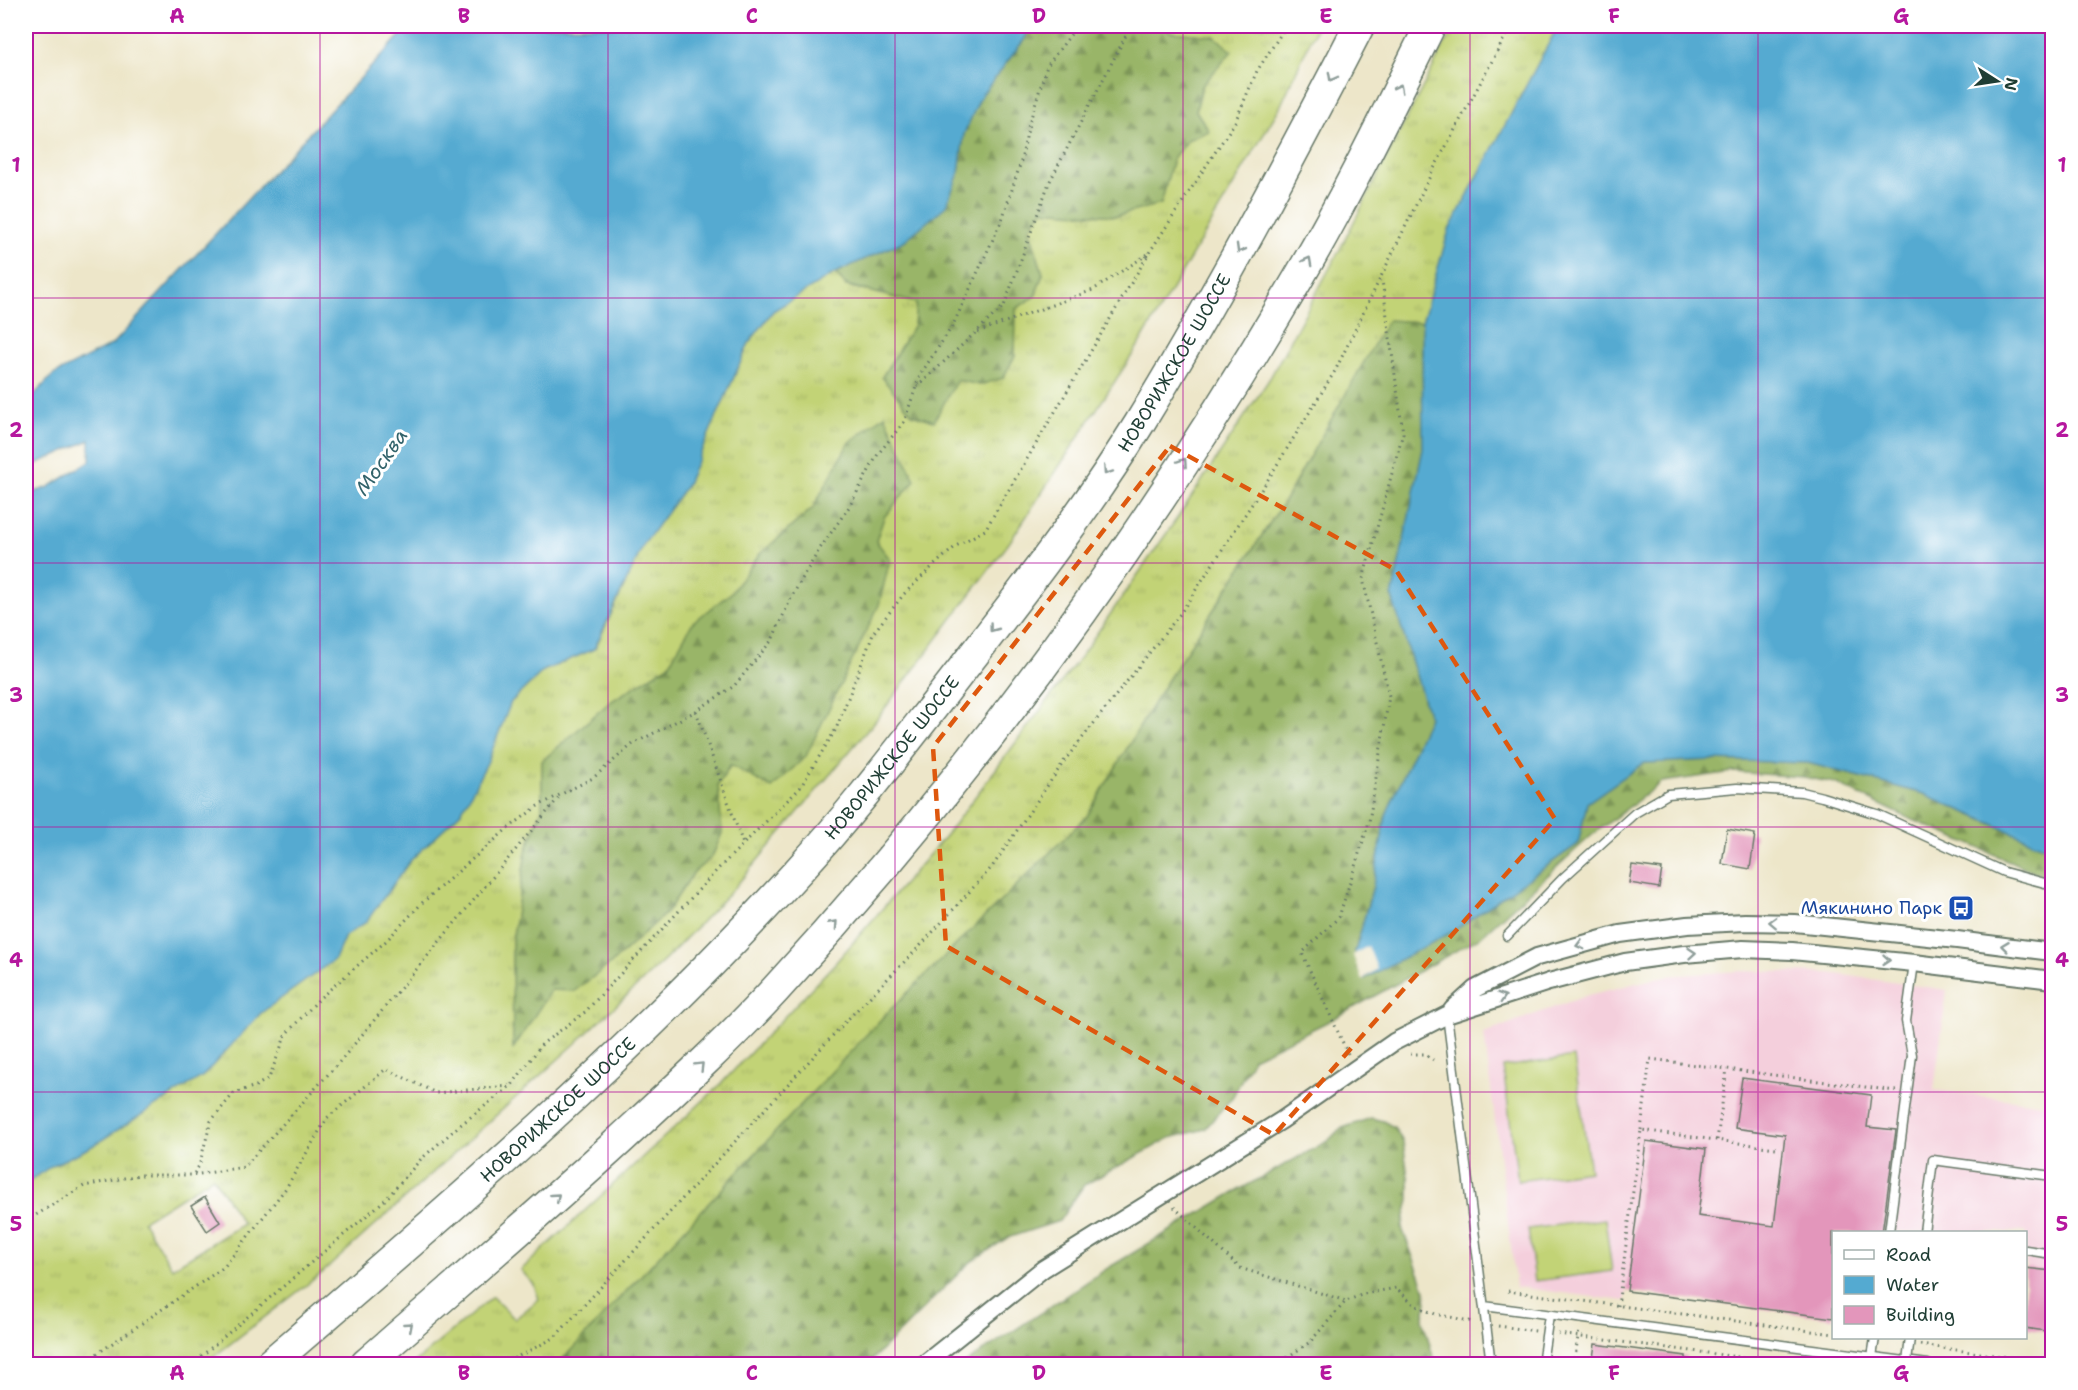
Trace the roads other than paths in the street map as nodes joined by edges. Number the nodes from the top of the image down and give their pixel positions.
1 (1359, 26) edge
2 (1430, 26) edge
3 (2052, 885) edge
4 (1507, 936) dead end
5 (2052, 952) edge
6 (1914, 963) junction
7 (2052, 980) edge
8 (1447, 1015) junction
9 (2052, 1176) edge
10 (1889, 1231) edge
11 (1924, 1231) edge
12 (2027, 1250) edge
13 (2052, 1254) edge
14 (1484, 1306) junction
15 (1549, 1315) junction
16 (1875, 1339) edge
17 (1910, 1341) edge
18 (1872, 1357) junction
19 (1907, 1362) junction
20 (270, 1365) edge
21 (366, 1365) edge
22 (924, 1365) edge
23 (1491, 1365) edge
24 (1542, 1365) edge
25 (1928, 1365) edge

1 -> 20 highway, НОВОРИЖСКОЕ ШОССЕ
21 -> 2 highway
3 - 4 lane
5 -> 8 street
6 - 7 street
8 -> 6 street
6 - 10 lane
8 - 14 lane
8 - 22 street
9 - 11 lane
12 - 13 lane
14 - 15 lane
14 - 23 lane
15 - 18 lane
15 - 24 lane
16 - 18 lane
17 - 19 lane
18 - 19 lane
19 - 25 lane

